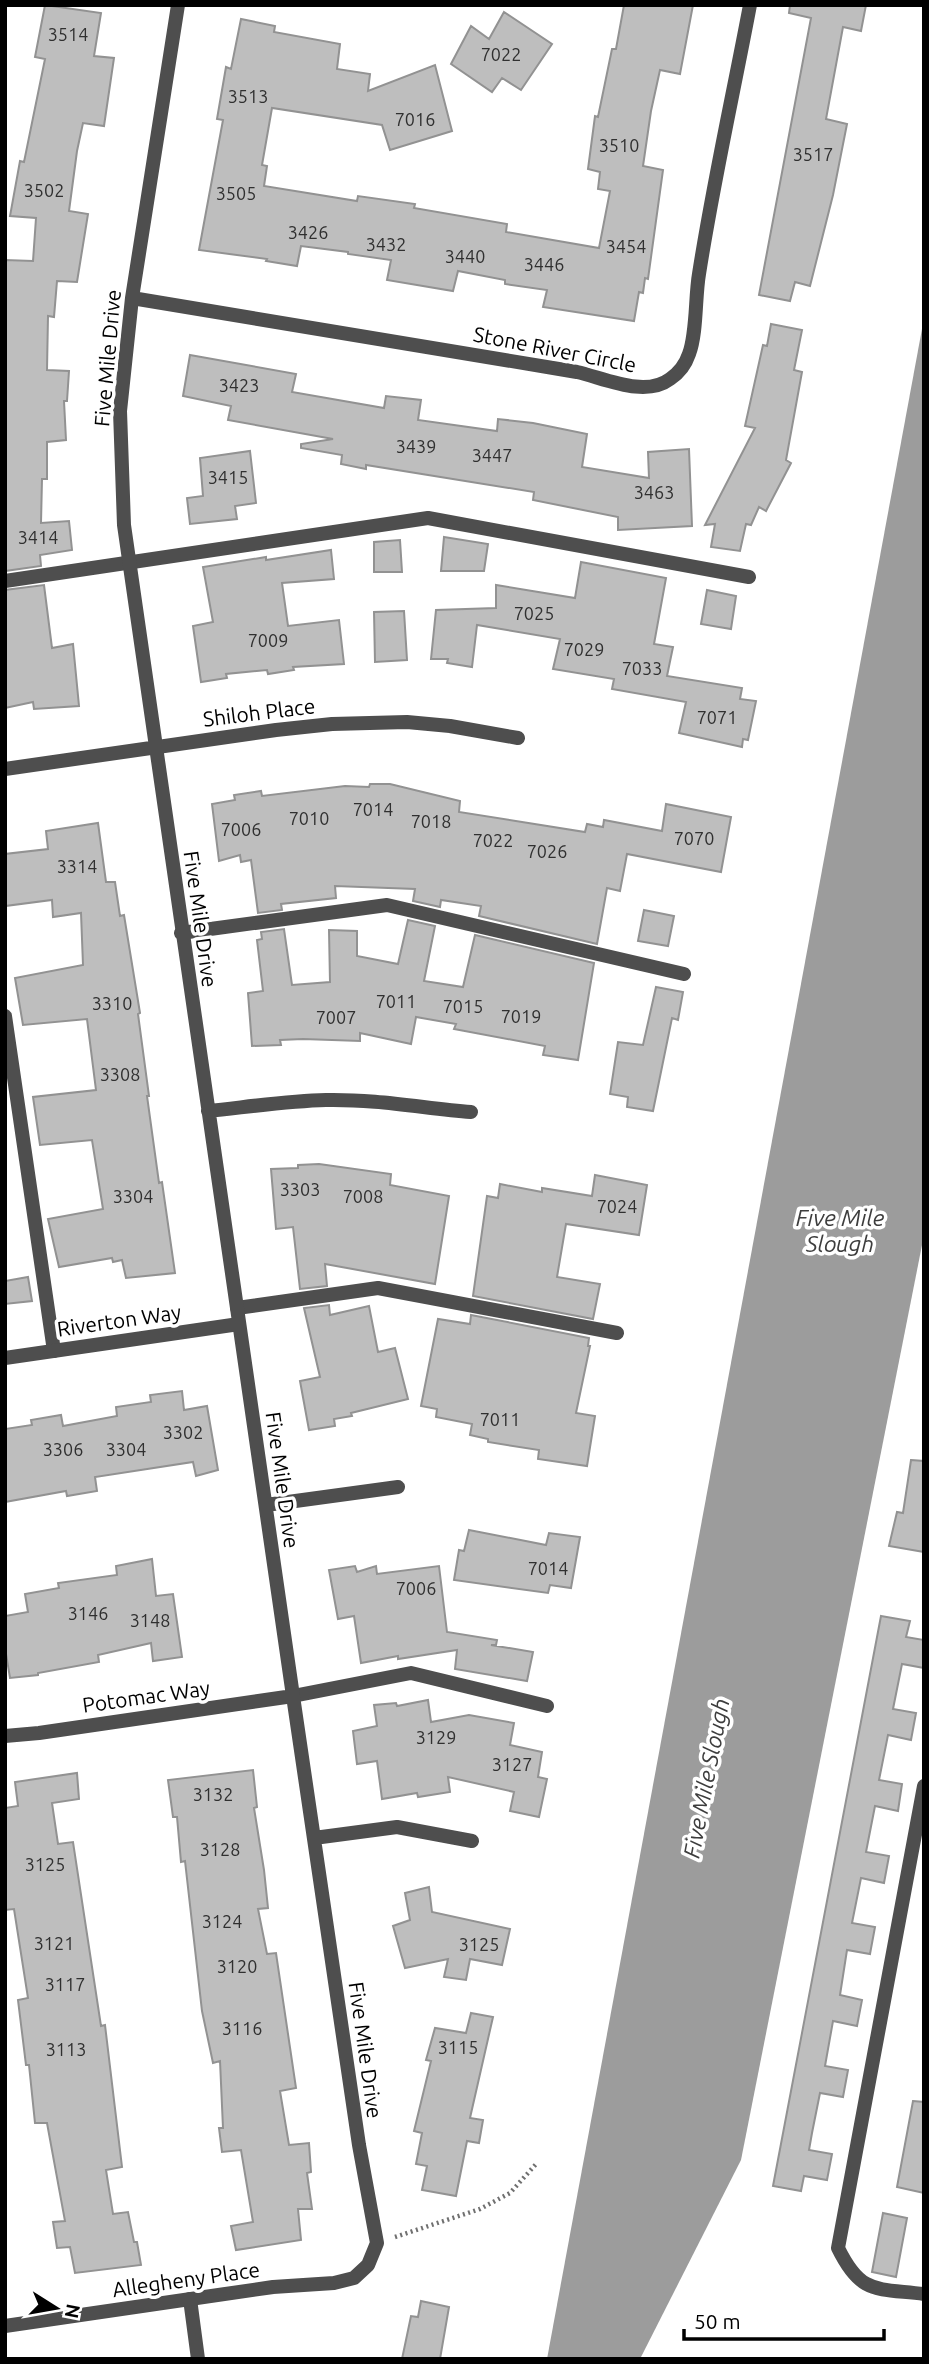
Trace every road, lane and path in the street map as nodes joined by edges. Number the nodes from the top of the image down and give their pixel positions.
1 (178, 5) edge
2 (750, 5) edge
3 (132, 298) junction
4 (129, 564) junction
5 (749, 578) dead end
6 (5, 581) edge
7 (518, 738) dead end
8 (154, 748) junction
9 (5, 769) edge
10 (181, 933) junction
11 (684, 974) dead end
12 (5, 1016) edge
13 (208, 1111) junction
14 (471, 1112) dead end
15 (237, 1308) junction
16 (239, 1324) junction
17 (617, 1333) dead end
18 (54, 1351) junction
19 (5, 1358) edge
20 (398, 1487) dead end
21 (266, 1505) junction
22 (293, 1696) junction
23 (547, 1706) dead end
24 (5, 1736) edge
25 (924, 1786) edge
26 (314, 1838) junction
27 (472, 1841) dead end
28 (537, 2163) dead end
29 (377, 2243) junction
30 (924, 2294) edge
31 (190, 2299) junction
32 (5, 2326) edge
33 (198, 2359) edge

1 - 3 street, Five Mile Drive
2 - 3 street, Stone River Circle
3 - 4 street, Five Mile Drive
4 - 5 street
4 - 6 street
4 - 8 street, Five Mile Drive
7 - 8 street, Shiloh Place
8 - 9 street, Shiloh Place
8 - 10 street, Five Mile Drive
10 - 11 street
10 - 13 street, Five Mile Drive
12 - 18 street
13 - 14 street
13 - 15 street, Five Mile Drive
15 - 16 street, Five Mile Drive
15 - 17 street
16 - 18 street, Riverton Way
16 - 21 street, Five Mile Drive
18 - 19 street, Riverton Way
20 - 21 street
21 - 22 street, Five Mile Drive
22 - 23 street, Potomac Way
22 - 24 street, Potomac Way
22 - 26 street, Five Mile Drive
25 - 30 street
26 - 27 street
26 - 29 street, Five Mile Drive
28 - 29 path
29 - 31 street, Allegheny Place
31 - 32 street, Allegheny Place
31 - 33 street

